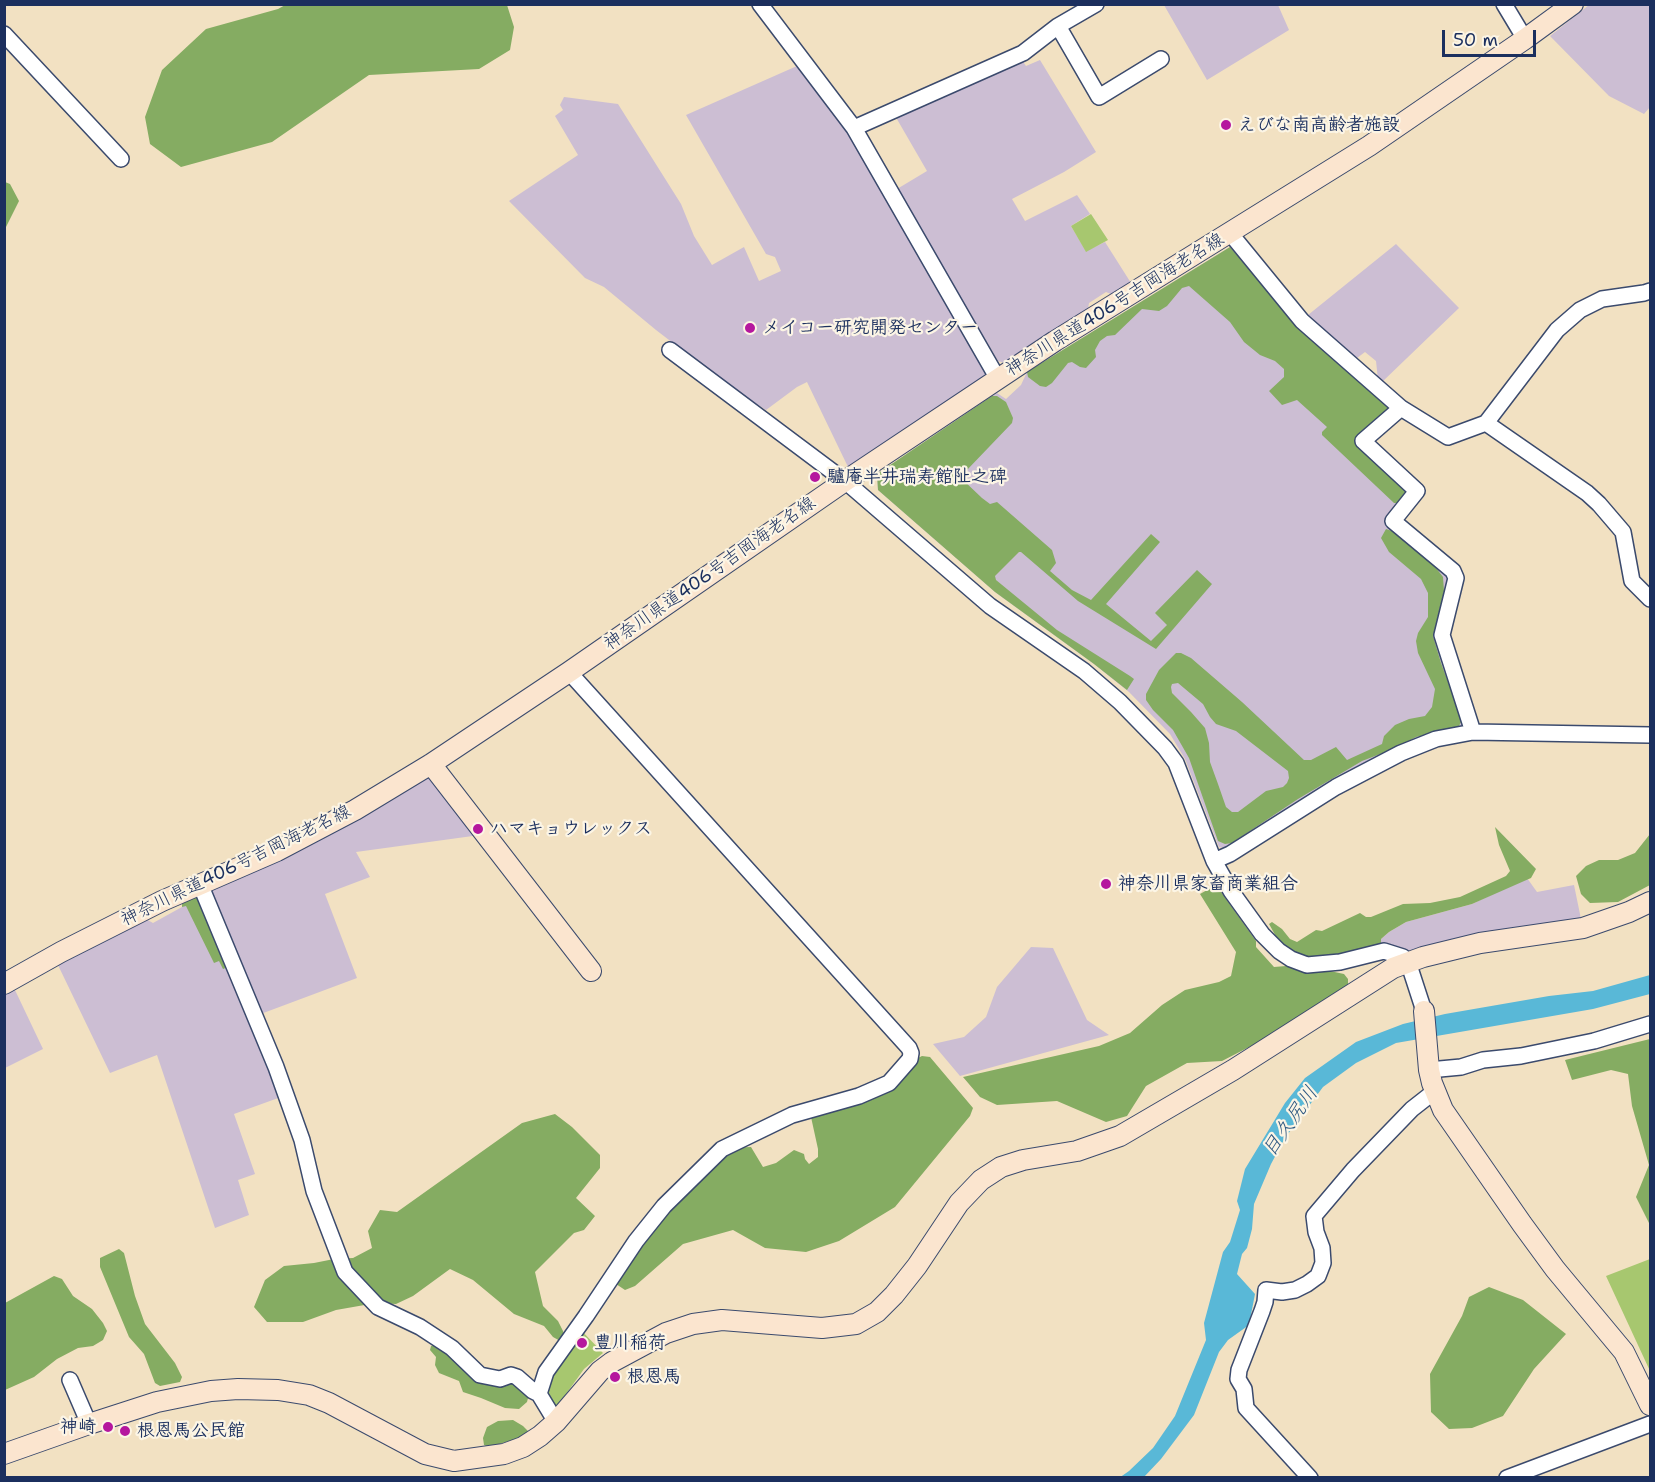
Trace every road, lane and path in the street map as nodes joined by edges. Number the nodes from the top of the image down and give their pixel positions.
1 (760, 4) edge
2 (1096, 4) edge
3 (1504, 4) edge
4 (1573, 4) edge
5 (1058, 26) junction
6 (4, 34) edge
7 (1526, 39) junction
8 (1161, 59) dead end
9 (854, 128) junction
10 (121, 159) dead end
11 (1230, 233) junction
12 (1650, 291) edge
13 (670, 350) dead end
14 (998, 379) junction
15 (1401, 408) junction
16 (1486, 423) junction
17 (845, 481) junction
18 (1650, 599) edge
19 (569, 672) junction
20 (1473, 732) junction
21 (1650, 735) edge
22 (431, 764) junction
23 (1214, 861) junction
24 (200, 884) junction
25 (1650, 902) edge
26 (1408, 962) junction
27 (591, 971) dead end
28 (4, 984) edge
29 (1424, 1011) joint
30 (1650, 1024) edge
31 (1429, 1066) junction
32 (1435, 1091) junction
33 (70, 1380) dead end
34 (539, 1394) junction
35 (1650, 1405) edge
36 (556, 1422) junction
37 (89, 1424) junction
38 (1650, 1424) edge
39 (4, 1454) edge
40 (1310, 1478) edge
41 (1507, 1478) edge

1 - 9 street
2 - 5 street
3 - 7 street
4 - 7 street, 神奈川県道406号吉岡海老名線
5 - 8 street
5 - 9 street
6 - 10 street
7 - 11 street, 神奈川県道406号吉岡海老名線
9 - 14 street
11 - 14 street, 神奈川県道406号吉岡海老名線
11 - 15 street
12 - 16 street
13 - 17 street
14 - 17 street, 神奈川県道406号吉岡海老名線
15 - 16 street
15 - 20 street
16 - 18 street
17 - 19 street, 神奈川県道406号吉岡海老名線
17 - 23 street
19 - 22 street, 神奈川県道406号吉岡海老名線
19 - 34 street
20 - 21 street
20 - 23 street
22 - 24 street, 神奈川県道406号吉岡海老名線
22 - 27 street
23 - 26 street
24 - 28 street, 神奈川県道406号吉岡海老名線
24 - 34 street
25 - 26 street
26 - 29 street
26 - 36 street
29 - 31 street
30 - 31 street
31 - 32 street
32 - 35 street
32 - 40 street
33 - 37 street
34 - 36 street
36 - 37 street
37 - 39 street
38 - 41 street

